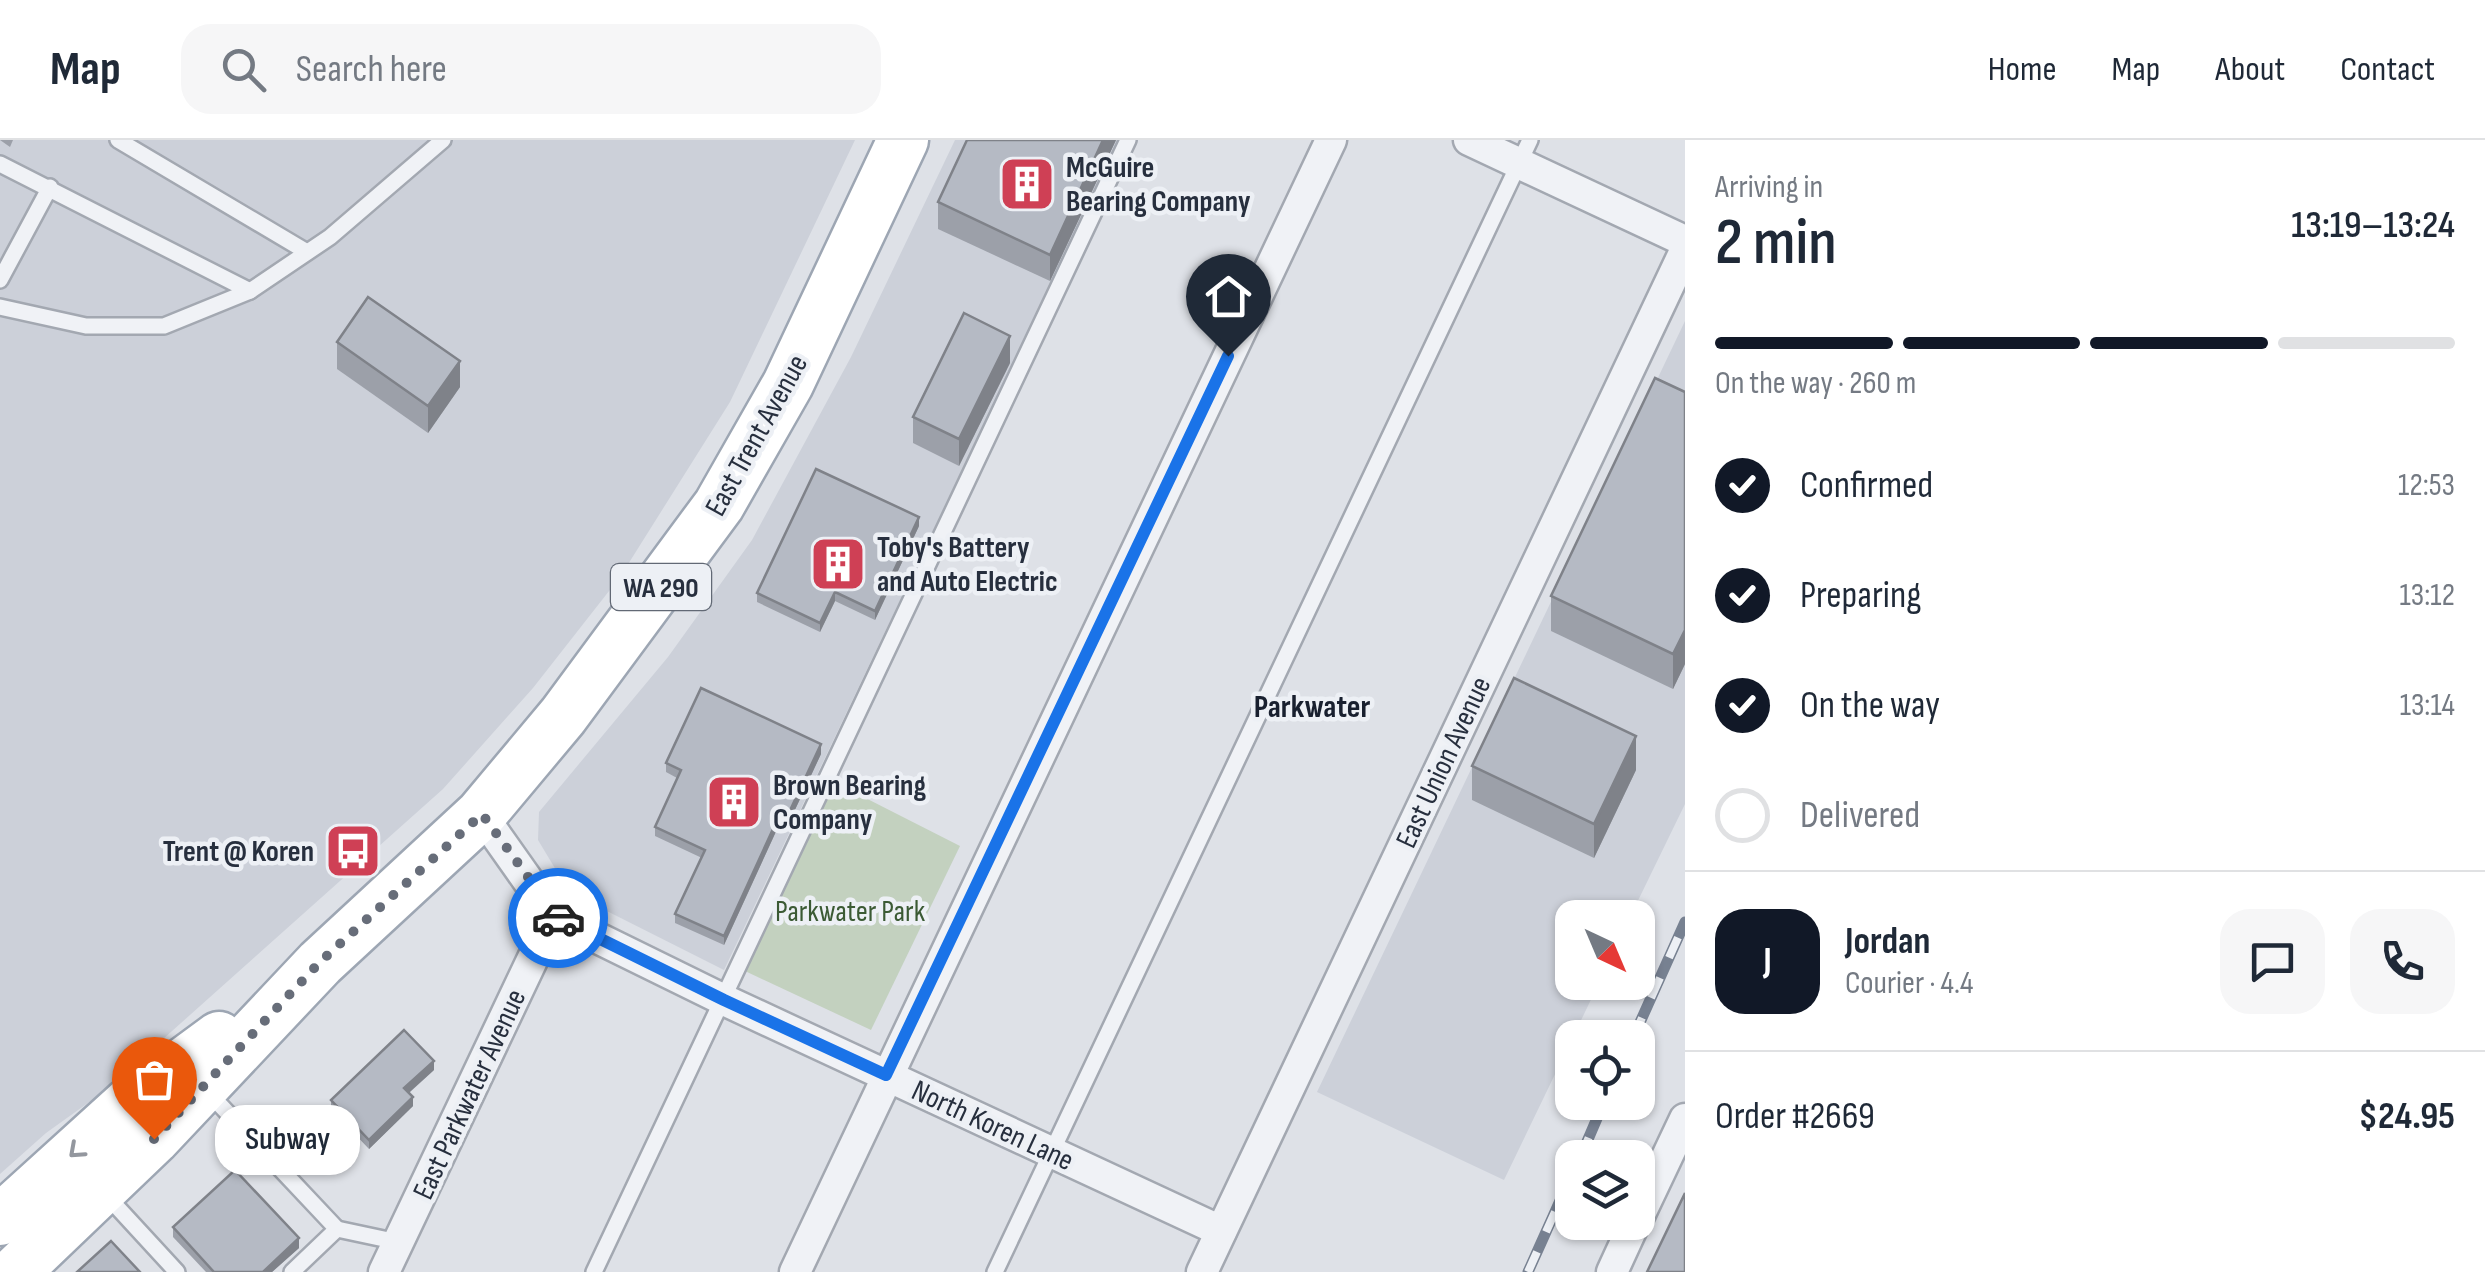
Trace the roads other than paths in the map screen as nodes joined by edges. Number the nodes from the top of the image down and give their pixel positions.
1 (118, 140) edge
2 (443, 140) edge
3 (902, 140) edge
4 (1128, 140) edge
5 (1331, 140) edge
6 (1469, 140) edge
7 (144, 147) edge
8 (1524, 152) edge
9 (0, 164) edge
10 (50, 187) junction
11 (1685, 241) edge
12 (307, 252) junction
13 (1685, 252) edge
14 (0, 280) edge
15 (250, 291) junction
16 (0, 307) edge
17 (482, 814) junction
18 (554, 916) junction
19 (320, 962) junction
20 (724, 1000) junction
21 (886, 1075) junction
22 (203, 1087) junction
23 (1685, 1120) edge
24 (1053, 1152) junction
25 (1655, 1181) edge
26 (101, 1190) junction
27 (0, 1220) edge
28 (337, 1229) junction
29 (1221, 1230) junction
30 (1627, 1240) edge
31 (398, 1242) junction
32 (15, 1272) edge
33 (178, 1272) edge
34 (292, 1272) edge
35 (384, 1272) edge
36 (594, 1272) edge
37 (796, 1272) edge
38 (996, 1272) edge
39 (1202, 1272) edge
40 (1612, 1272) edge

1 - 7 lane
2 - 12 lane
3 - 17 main road, East Trent Avenue / WA 290
4 - 20 lane
5 - 21 street
6 - 8 street
7 - 12 lane
8 - 11 street
8 - 24 lane
9 - 10 lane
10 - 14 lane
10 - 15 lane
12 - 15 lane
13 - 29 street, East Union Avenue
15 - 16 lane
17 - 18 street, North Koren Lane
17 - 19 main road, East Trent Avenue / WA 290
18 - 20 street, North Koren Lane
18 - 31 street, East Parkwater Avenue
19 - 22 main road, East Trent Avenue / WA 290
19 -> 27 main road, East Trent Avenue / WA 290
20 - 21 street, North Koren Lane
20 - 36 lane
21 - 24 street, North Koren Lane
21 - 37 street
22 - 26 main road, East Trent Avenue / WA 290
22 - 28 lane
23 - 25 street
24 - 29 street, North Koren Lane
24 - 38 lane
26 - 32 main road, East Trent Avenue / WA 290
26 - 33 lane
28 - 31 lane
28 - 34 lane
29 - 39 street, East Union Avenue
30 - 40 street
31 - 35 street, East Parkwater Avenue

